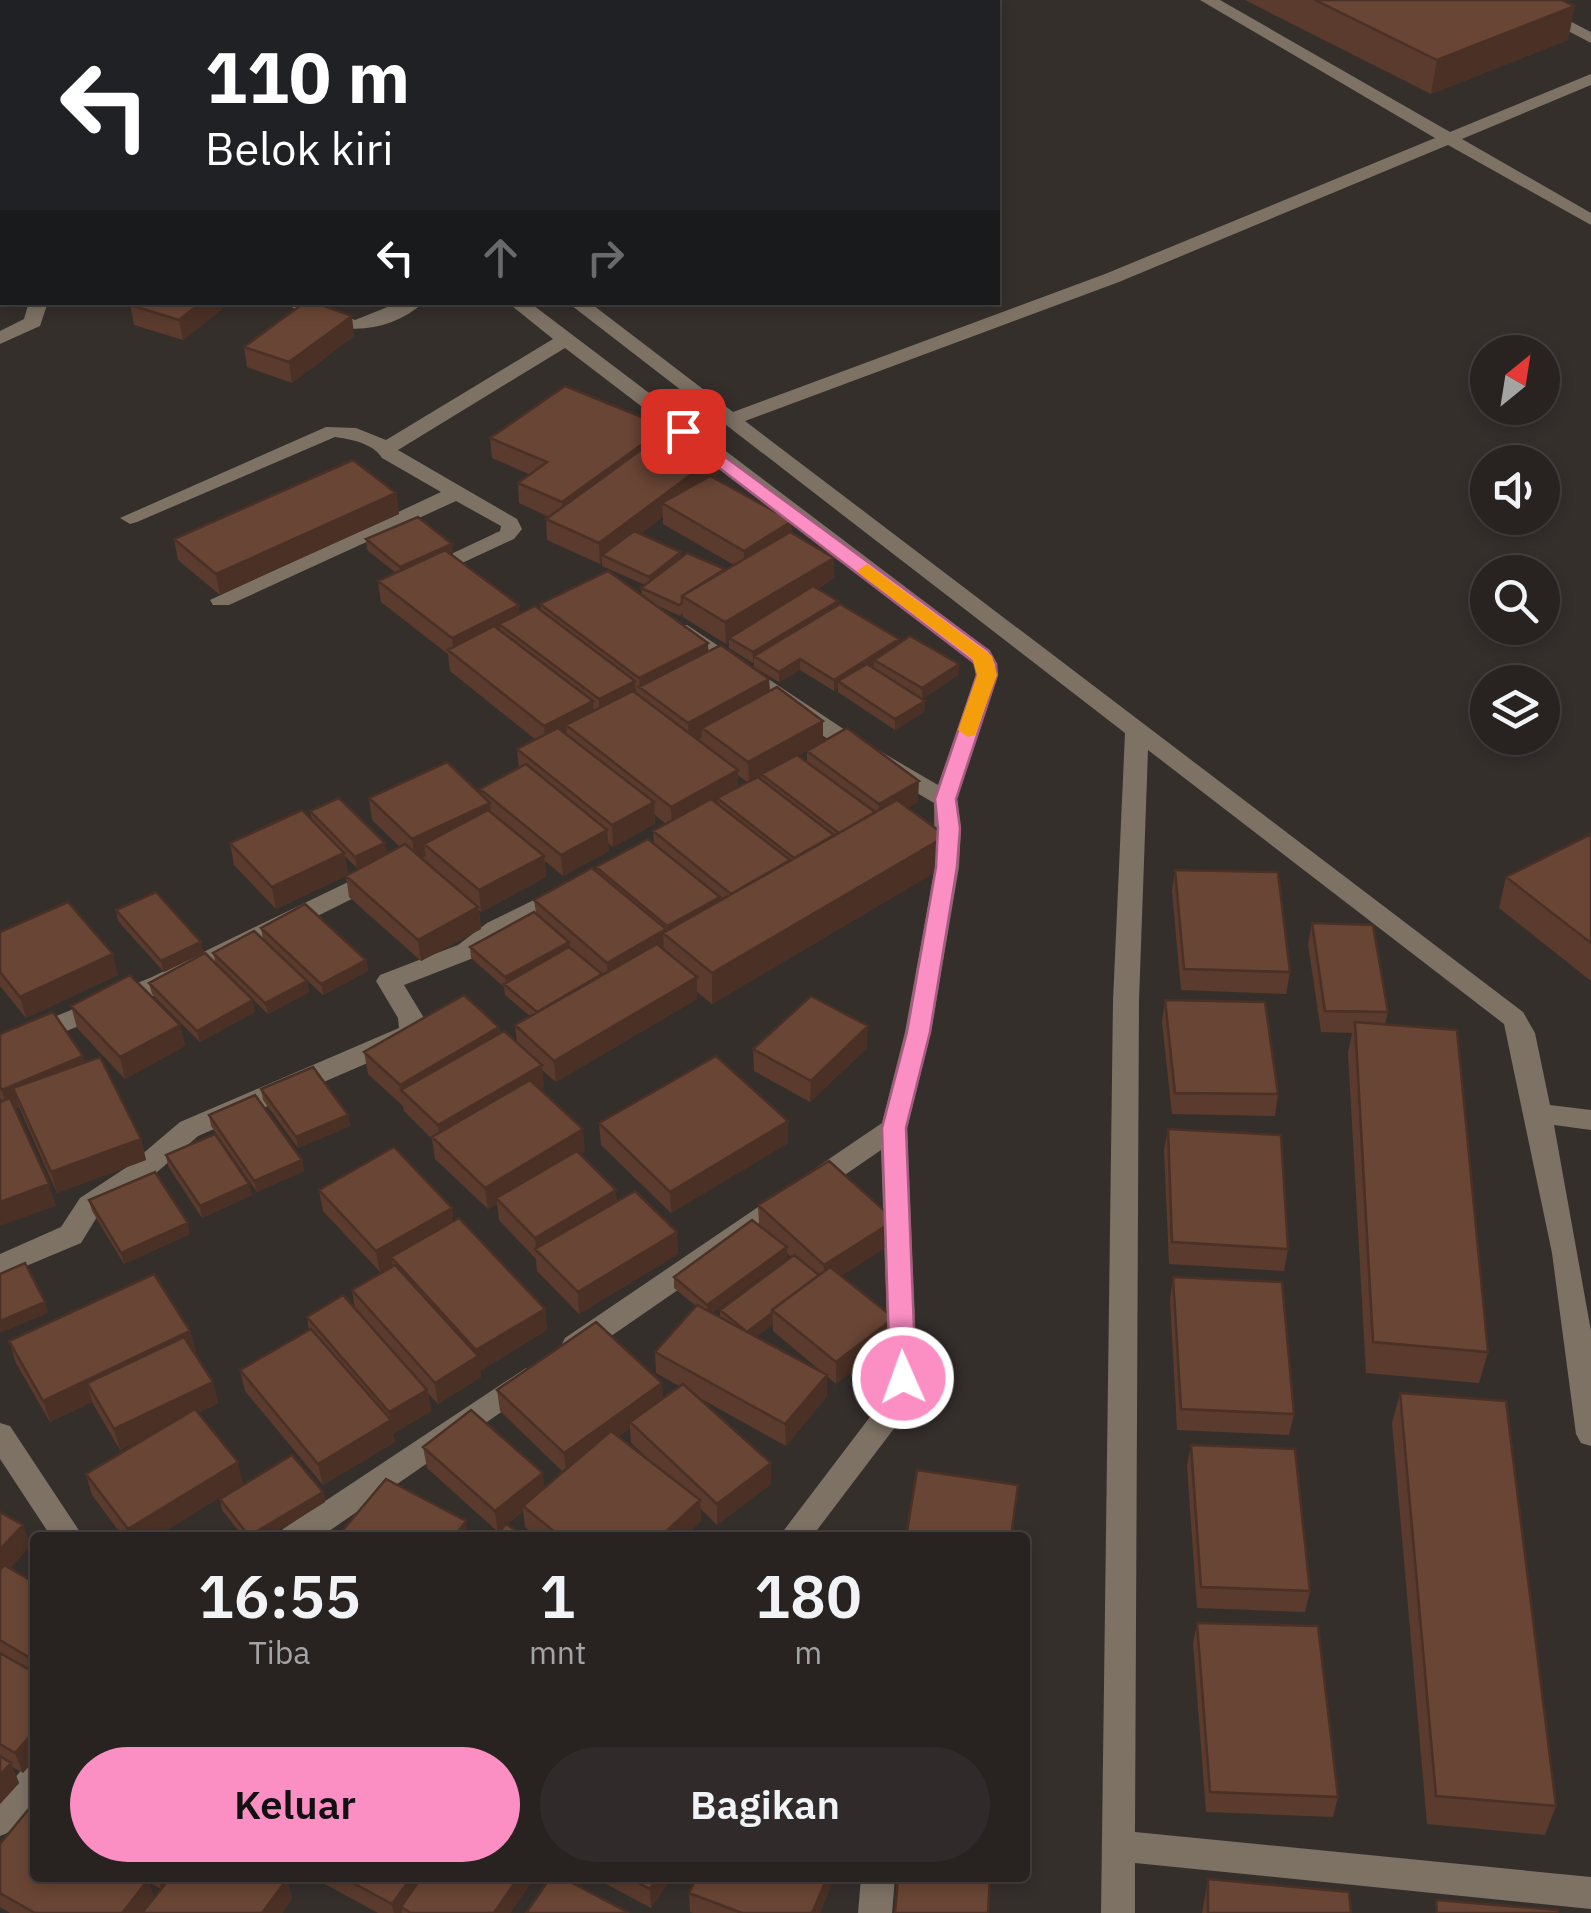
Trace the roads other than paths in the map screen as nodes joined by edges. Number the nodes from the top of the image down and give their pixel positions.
1 (1208, 0) edge
2 (1517, 0) edge
3 (1586, 30) edge
4 (1591, 79) edge
5 (1452, 136) junction
6 (1591, 220) edge
7 (38, 305) edge
8 (302, 305) edge
9 (409, 305) edge
10 (520, 305) edge
11 (580, 305) edge
12 (0, 338) edge
13 (563, 341) junction
14 (730, 420) junction
15 (387, 448) junction
16 (458, 492) junction
17 (130, 518) dead end
18 (407, 580) edge
19 (221, 600) edge
20 (666, 622) edge
21 (1137, 730) junction
22 (945, 799) junction
23 (390, 869) edge
24 (584, 882) edge
25 (0, 1049) edge
26 (1538, 1113) junction
27 (1591, 1120) edge
28 (894, 1128) junction
29 (0, 1266) edge
30 (1591, 1434) edge
31 (0, 1435) edge
32 (65, 1532) edge
33 (303, 1532) edge
34 (798, 1532) edge
35 (30, 1786) edge
36 (0, 1821) edge
37 (1118, 1846) junction
38 (878, 1882) edge
39 (1591, 1893) edge
40 (876, 1913) edge
41 (1118, 1913) edge

1 - 5 street
2 - 3 street
4 - 5 street
5 - 6 street
5 - 14 street
7 - 12 street
8 - 9 street
10 - 13 street
11 - 14 street
13 - 15 street
13 - 22 street
14 - 21 street
15 - 16 street
15 - 17 street
16 - 18 street
16 - 19 street
20 - 22 street
21 - 26 street
21 - 37 street
22 - 28 street
23 - 25 street
24 - 29 street
26 - 27 street
26 - 30 street
28 - 33 street
28 - 34 street
31 - 32 street
35 - 36 street
37 - 39 street
37 - 41 street
38 - 40 street

